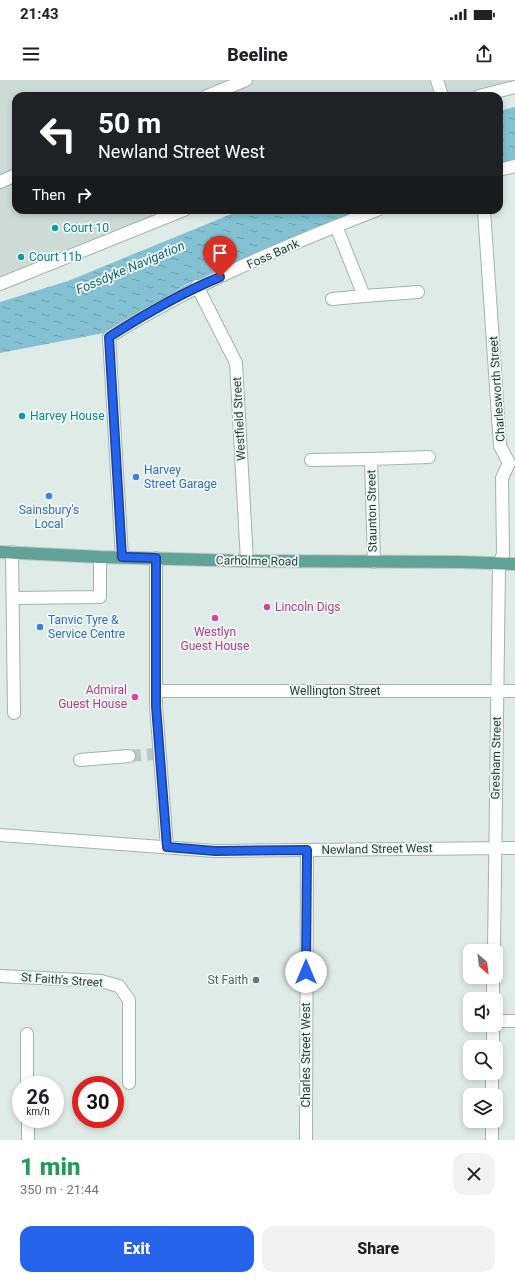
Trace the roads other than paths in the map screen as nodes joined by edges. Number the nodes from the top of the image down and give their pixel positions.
1 (246, 80) edge
2 (437, 80) edge
3 (515, 88) edge
4 (217, 92) edge
5 (441, 92) edge
6 (497, 92) edge
7 (515, 166) edge
8 (503, 169) edge
9 (12, 177) edge
10 (0, 182) edge
11 (174, 214) edge
12 (367, 214) edge
13 (484, 214) edge
14 (336, 226) junction
15 (0, 284) edge
16 (198, 286) junction
17 (418, 292) dead end
18 (364, 296) junction
19 (332, 299) dead end
20 (429, 457) dead end
21 (371, 459) junction
22 (311, 460) dead end
23 (512, 462) edge
24 (6, 552) edge
25 (100, 557) junction
26 (122, 557) junction
27 (156, 558) junction
28 (247, 561) junction
29 (374, 562) junction
30 (499, 564) junction
31 (515, 564) edge
32 (13, 598) junction
33 (497, 690) junction
34 (156, 691) junction
35 (515, 691) edge
36 (14, 713) dead end
37 (128, 756) tunnel mouth
38 (80, 760) dead end
39 (0, 835) edge
40 (167, 847) junction
41 (495, 848) junction
42 (515, 848) edge
43 (307, 850) junction
44 (494, 944) edge
45 (0, 976) edge
46 (503, 1020) edge
47 (515, 1021) edge
48 (27, 1034) dead end
49 (27, 1076) edge
50 (129, 1083) dead end
51 (28, 1128) edge
52 (492, 1128) edge
53 (28, 1140) edge
54 (306, 1140) edge
55 (492, 1140) edge

1 - 4 street
2 - 5 street
3 - 6 street
7 - 8 street
9 - 10 street
11 - 15 street
12 - 14 street, Foss Bank
13 - 23 street, Charlesworth Street
14 - 16 street, Foss Bank
14 - 18 street
16 - 26 street, Foss Bank
16 - 28 street, Westfield Street
17 - 18 street
18 - 19 street
20 - 21 street, Staunton Street
21 - 22 street, Staunton Street
21 - 29 street, Staunton Street
23 - 30 street, Charlesworth Street
24 - 25 main road, Carholme Road
24 - 32 street
25 - 26 main road, Carholme Road
25 - 32 street
26 - 27 main road, Carholme Road
27 - 28 main road, Carholme Road
27 - 34 street
28 - 29 main road, Carholme Road
29 - 30 main road, Carholme Road
30 - 31 main road, Carholme Road
30 - 33 street, Gresham Street
32 - 36 street
33 - 34 street, Wellington Street
33 - 35 street, Wellington Street
33 - 41 street, Gresham Street
34 - 40 street
37 - 38 street
39 - 40 street, Newland Street West
40 - 43 street, Newland Street West
41 - 42 street, Newland Street West
41 - 43 street, Newland Street West
41 - 44 street, Gresham Street
43 - 54 street, Charles Street West
45 - 50 street, St Faith's Street
46 - 47 street
48 - 49 street
51 - 53 street
52 - 55 street

